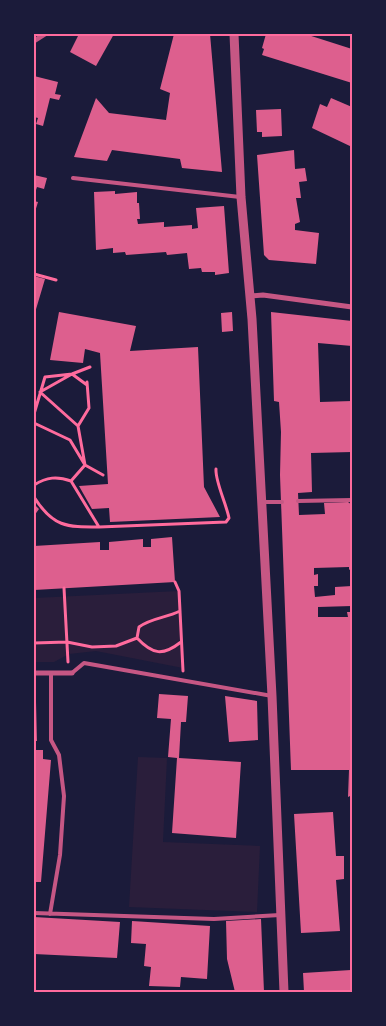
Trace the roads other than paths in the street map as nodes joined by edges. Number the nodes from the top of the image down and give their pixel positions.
1 (45, 34) edge
2 (234, 34) edge
3 (34, 41) edge
4 (73, 178) dead end
5 (241, 197) junction
6 (250, 296) junction
7 (352, 306) edge
8 (352, 500) edge
9 (261, 502) junction
10 (282, 502) dead end
11 (298, 502) dead end
12 (51, 673) junction
13 (69, 673) joint
14 (34, 674) edge
15 (272, 696) junction
16 (34, 913) edge
17 (50, 914) junction
18 (280, 915) junction
19 (284, 992) edge

1 - 3 street
2 - 5 street
4 - 5 lane
5 - 6 street
6 - 7 street
6 - 9 street
8 - 11 lane
9 - 10 lane
9 - 15 street
12 - 13 street
12 - 14 street
12 - 17 lane
13 - 15 lane
15 - 18 street
16 - 17 lane
17 - 18 lane
18 - 19 street

